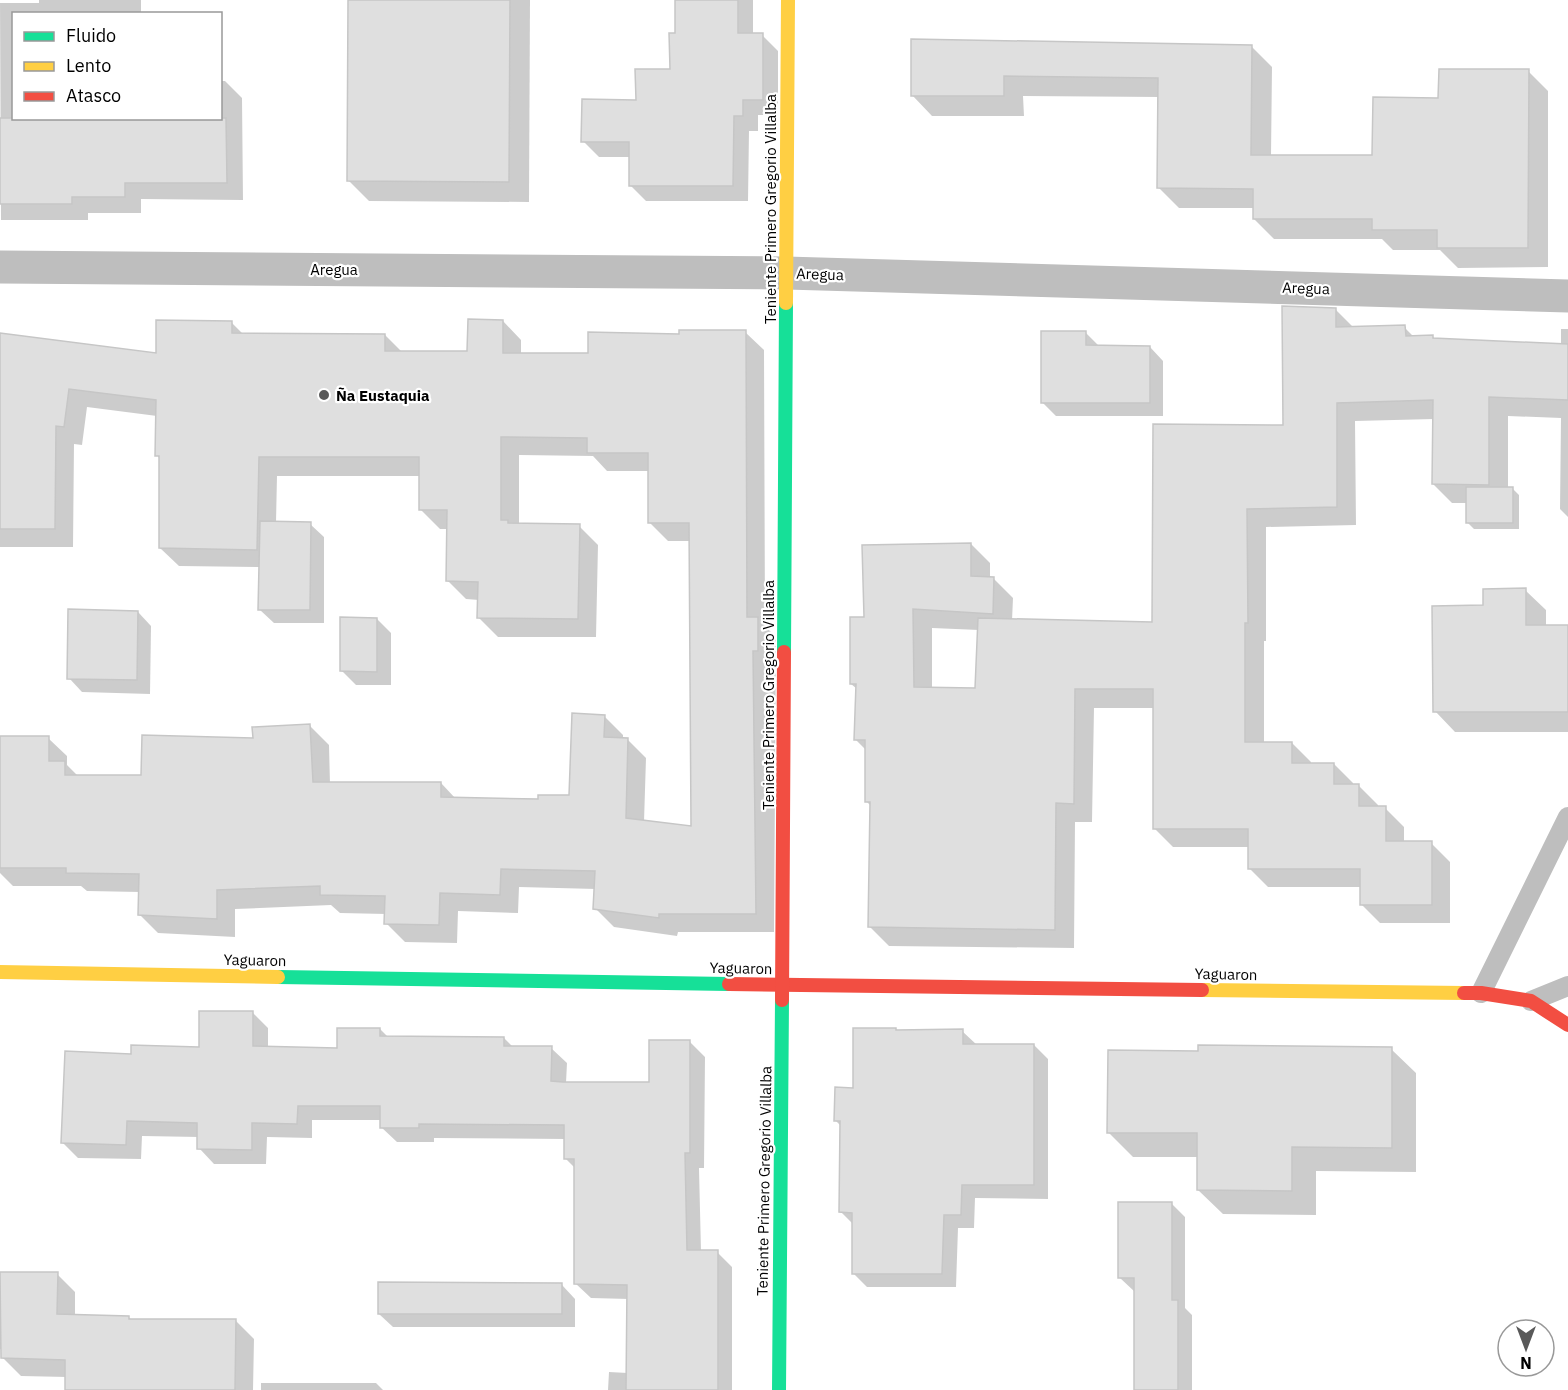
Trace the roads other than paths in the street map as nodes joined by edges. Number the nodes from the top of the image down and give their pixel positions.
1 (788, 0) edge
2 (0, 267) edge
3 (786, 273) junction
4 (1568, 296) edge
5 (1568, 817) edge
6 (0, 972) edge
7 (783, 985) junction
8 (1568, 986) edge
9 (1481, 993) junction
10 (1531, 1001) junction
11 (1568, 1025) edge
12 (779, 1390) edge

1 - 3 street, Teniente Primero Gregorio Villalba
2 - 3 street, Aregua
3 - 4 street, Aregua
3 - 7 street, Teniente Primero Gregorio Villalba
5 - 9 lane
6 - 7 street, Yaguaron
7 - 9 street, Yaguaron
7 - 12 street, Teniente Primero Gregorio Villalba
8 - 10 lane
9 - 10 street, Yaguaron
10 - 11 street

